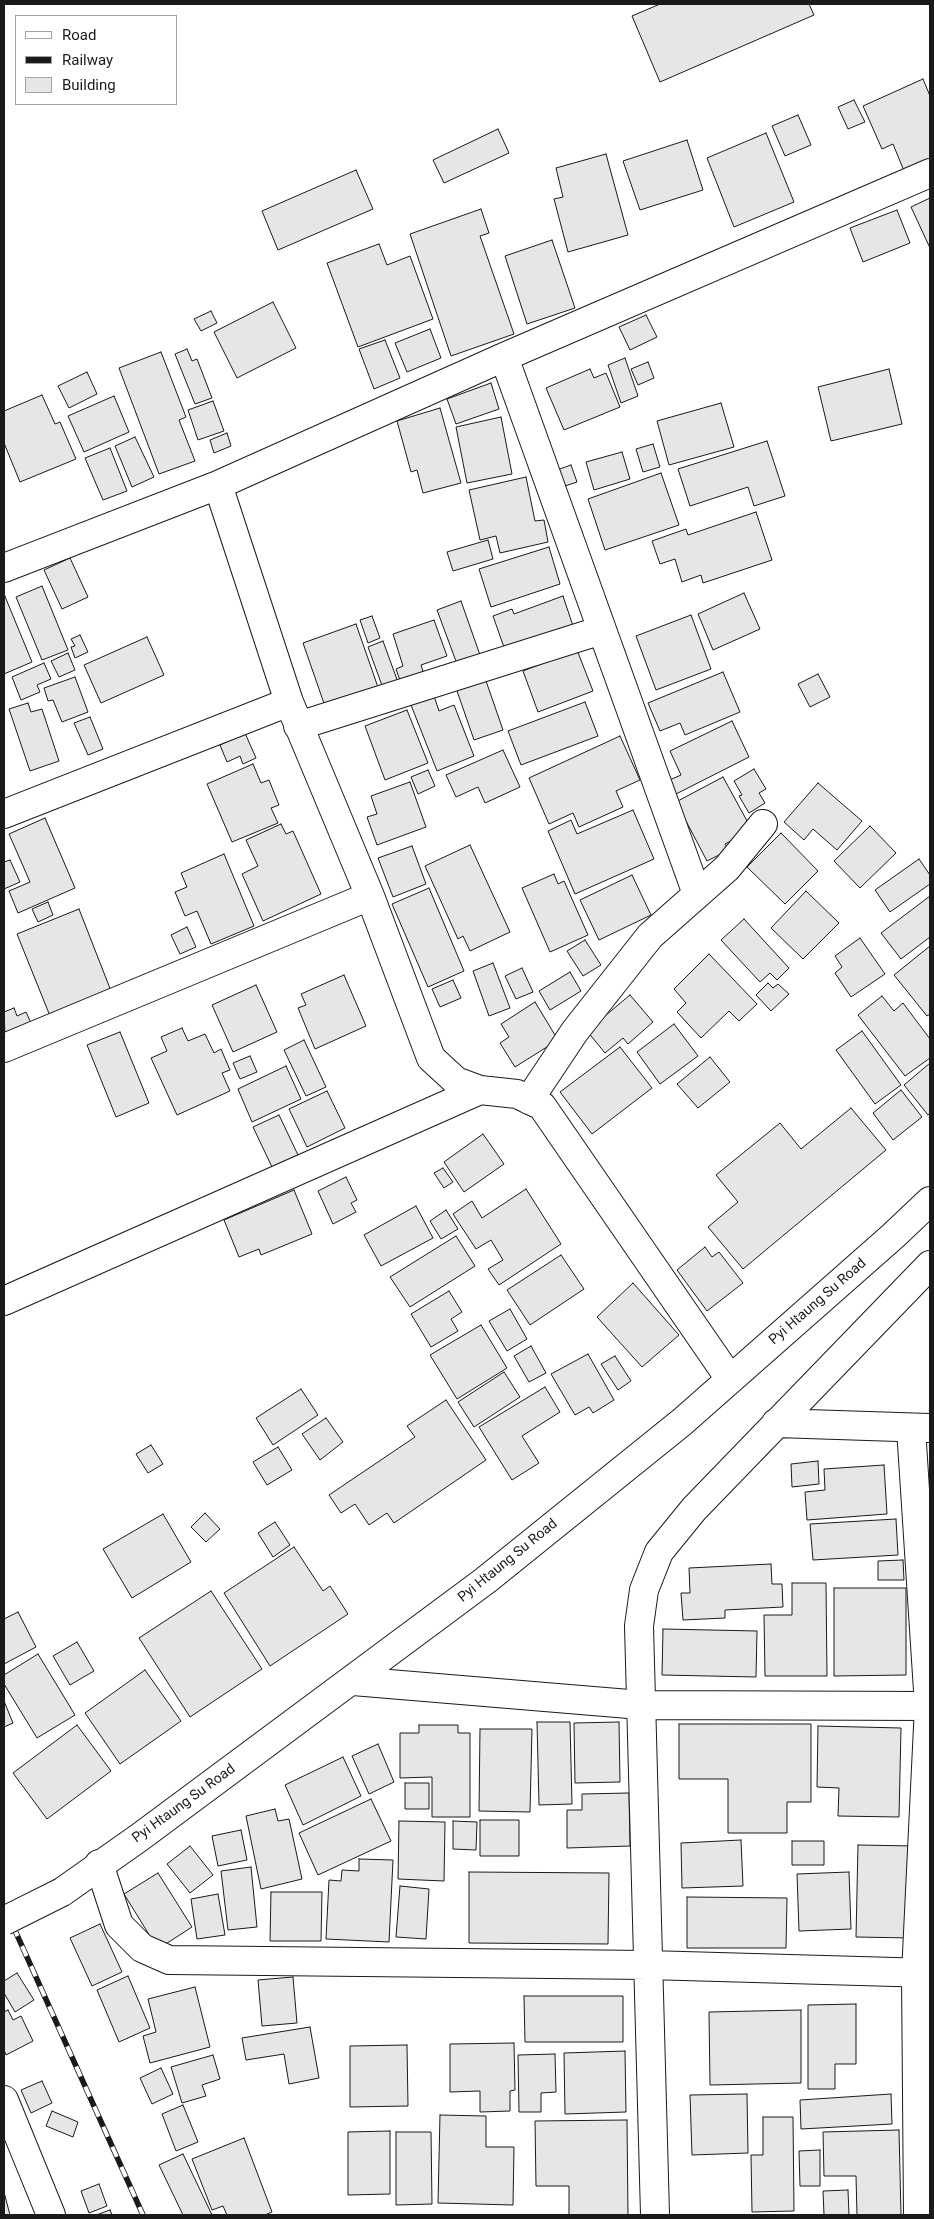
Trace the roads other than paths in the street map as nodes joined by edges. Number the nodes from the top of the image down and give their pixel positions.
1 (930, 173) edge
2 (504, 357) junction
3 (218, 485) junction
4 (4, 568) edge
5 (602, 630) junction
6 (294, 714) junction
7 (4, 814) edge
8 (763, 824) dead end
9 (697, 894) junction
10 (370, 896) junction
11 (4, 1048) edge
12 (480, 1090) junction
13 (529, 1100) junction
14 (930, 1201) edge
15 (930, 1265) edge
16 (4, 1301) edge
17 (730, 1379) junction
18 (776, 1423) junction
19 (921, 1428) edge
20 (352, 1681) junction
21 (641, 1705) junction
22 (929, 1706) edge
23 (99, 1864) junction
24 (4, 1921) edge
25 (648, 1965) junction
26 (923, 1973) edge
27 (4, 2100) edge
28 (50, 2215) edge
29 (655, 2215) edge
30 (918, 2215) edge

1 - 2 main road
2 - 3 main road
2 - 5 main road
3 - 4 main road
3 - 6 main road
5 - 6 main road
5 - 9 main road
6 - 7 main road
6 - 10 main road
8 - 9 main road
9 - 13 main road
10 - 11 main road
10 - 12 main road
12 - 13 main road
12 - 16 main road
13 - 17 main road
14 - 17 main road, Pyi Htaung Su Road
15 - 18 main road
17 - 20 main road, Pyi Htaung Su Road
18 - 19 main road
18 - 21 main road
19 - 22 main road
20 - 21 main road
20 - 23 main road, Pyi Htaung Su Road
21 - 22 main road
21 - 25 main road
22 - 26 main road
23 - 24 main road, Pyi Htaung Su Road, bridge
23 - 25 main road
25 - 26 main road
25 - 29 main road
26 - 30 main road
27 - 28 main road

